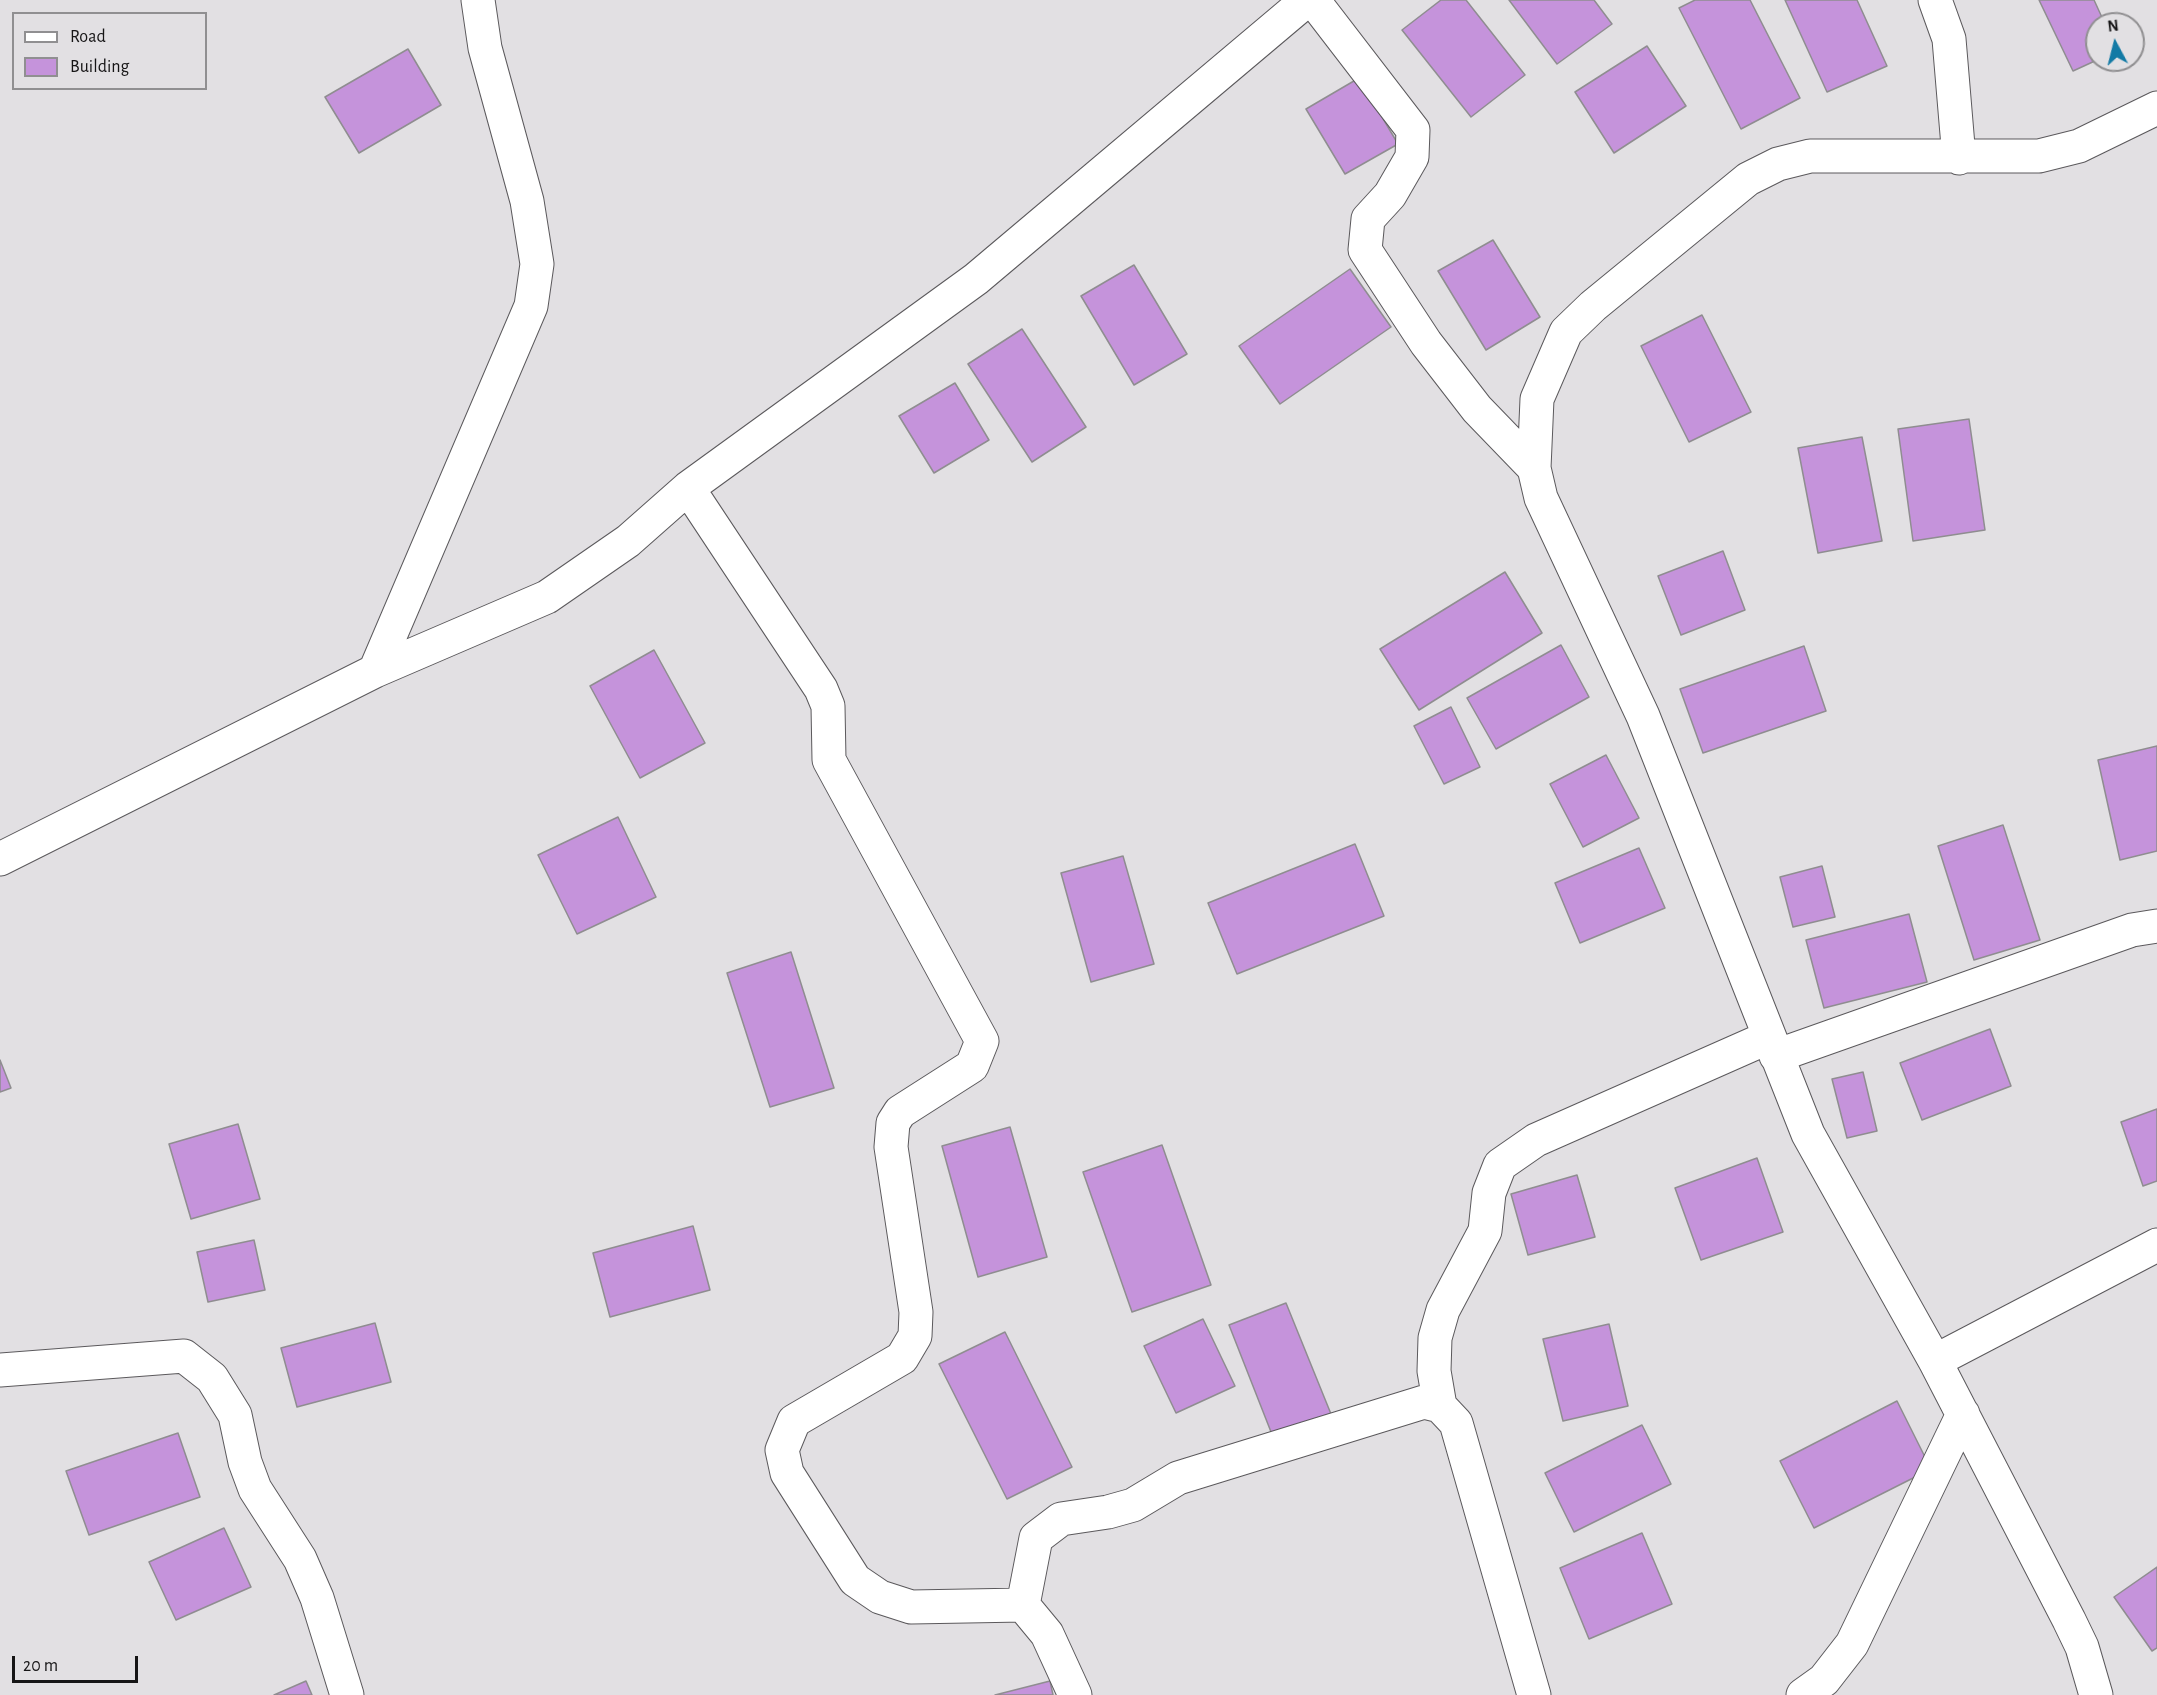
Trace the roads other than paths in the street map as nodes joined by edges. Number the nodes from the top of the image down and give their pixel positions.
1 (478, 0) edge
2 (1307, 0) edge
3 (1313, 0) edge
4 (1935, 0) edge
5 (2157, 108) edge
6 (1959, 158) junction
7 (1534, 468) junction
8 (688, 488) junction
9 (375, 671) junction
10 (0, 859) edge
11 (2157, 926) edge
12 (1773, 1047) junction
13 (2157, 1245) edge
14 (1935, 1361) junction
15 (0, 1370) edge
16 (1440, 1406) junction
17 (1963, 1414) junction
18 (1023, 1605) junction
19 (347, 1695) edge
20 (1075, 1695) edge
21 (1534, 1695) edge
22 (1803, 1695) edge
23 (2096, 1695) edge

1 - 9 street
2 - 8 street
3 - 7 street
4 - 6 street
5 - 6 street
6 - 7 street
7 - 12 street
8 - 9 street
8 - 18 street
9 - 10 street
11 - 12 street
12 - 14 street
12 - 16 street
13 - 14 street
14 - 17 street
15 - 19 street
16 - 18 street
16 - 21 street
17 - 22 street
17 - 23 street
18 - 20 street

